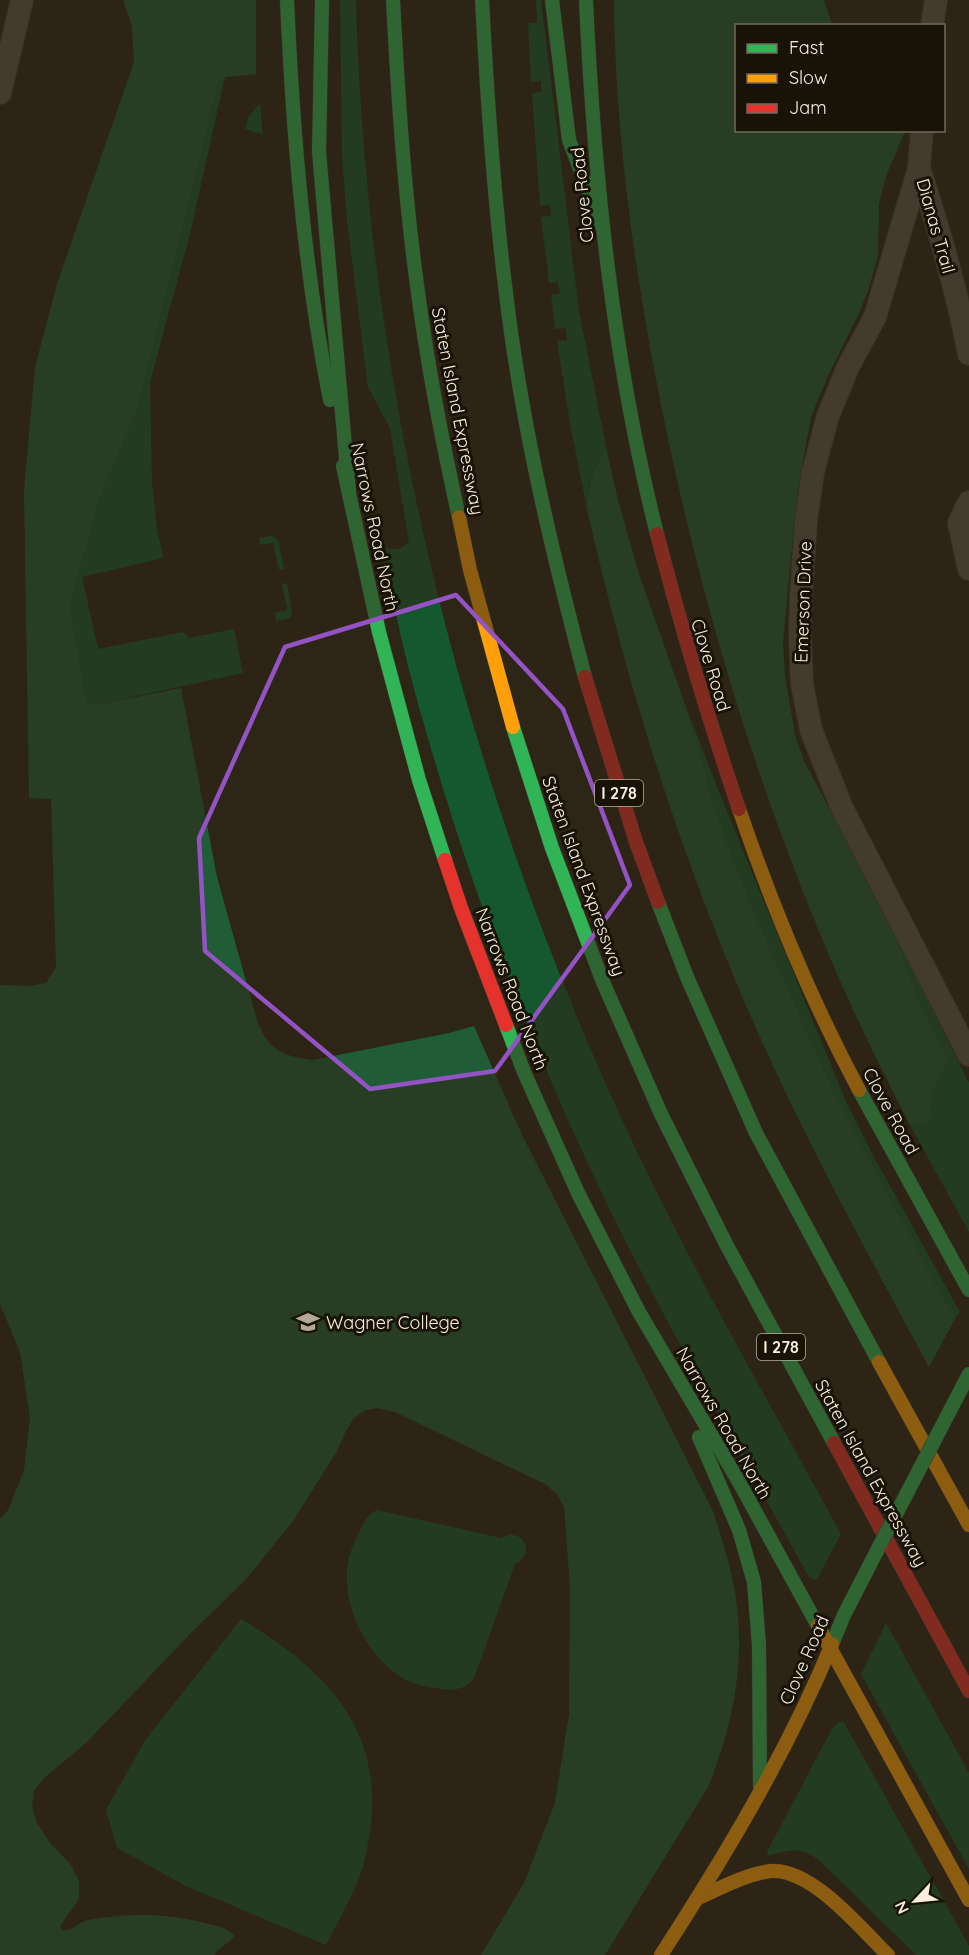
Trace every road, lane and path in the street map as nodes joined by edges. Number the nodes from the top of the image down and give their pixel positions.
1 (22, 0) edge
2 (287, 0) edge
3 (322, 0) edge
4 (393, 0) edge
5 (482, 0) edge
6 (552, 0) edge
7 (586, 0) edge
8 (936, 0) edge
9 (932, 24) edge
10 (0, 93) edge
11 (922, 132) edge
12 (919, 168) junction
13 (602, 226) junction
14 (969, 354) edge
15 (349, 492) junction
16 (969, 502) edge
17 (969, 569) edge
18 (969, 1055) edge
19 (969, 1290) edge
20 (662, 1353) junction
21 (969, 1374) edge
22 (969, 1525) edge
23 (830, 1649) junction
24 (969, 1691) edge
25 (760, 1791) junction
26 (698, 1898) junction
27 (969, 1900) edge
28 (661, 1955) edge
29 (888, 1955) edge

1 - 10 street
2 - 15 main road, Narrows Road North
3 - 15 main road
4 - 24 main road, Staten Island Expressway / I 278
5 - 22 main road, I 278
6 - 13 main road
7 - 13 main road, Clove Road
8 - 9 street
11 - 12 street, Emerson Drive
12 - 14 street, Dianas Trail
12 - 18 street, Emerson Drive
13 - 19 main road, Clove Road
15 - 20 main road, Narrows Road North
16 - 17 street
20 - 23 main road, Narrows Road North
20 - 25 main road
21 - 23 main road, Clove Road, bridge
23 - 25 main road, Clove Road
23 - 27 main road, Narrows Road North
25 - 26 main road, Clove Road
26 - 28 main road, Clove Road
26 - 29 main road

